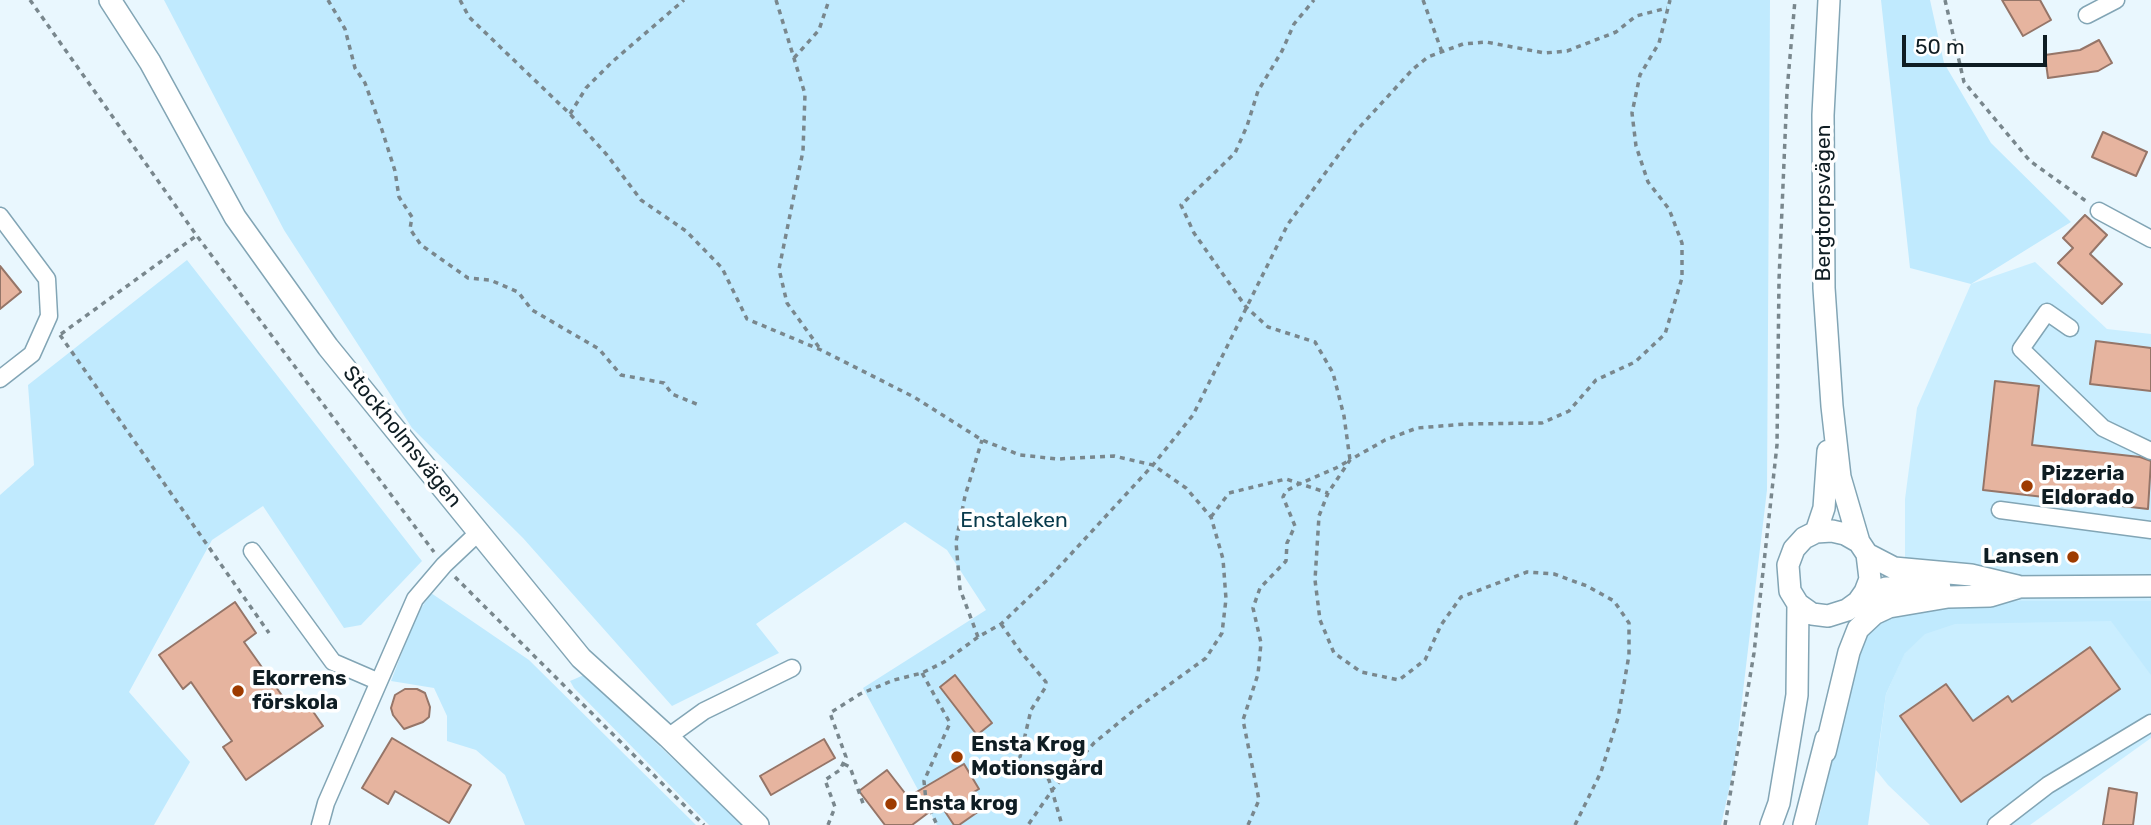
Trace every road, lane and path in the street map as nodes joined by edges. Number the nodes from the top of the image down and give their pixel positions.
1 (30, 0) edge
2 (110, 0) edge
3 (328, 0) edge
4 (460, 0) edge
5 (684, 0) edge
6 (776, 0) edge
7 (829, 0) edge
8 (1314, 0) edge
9 (1423, 0) edge
10 (1670, 0) edge
11 (1795, 0) edge
12 (1829, 0) edge
13 (1945, 0) edge
14 (2116, 0) edge
15 (1667, 8) junction
16 (2087, 15) dead end
17 (1442, 52) junction
18 (794, 58) junction
19 (570, 114) junction
20 (2099, 211) joint
21 (0, 216) edge
22 (197, 236) junction
23 (2151, 239) edge
24 (1246, 307) junction
25 (2070, 328) dead end
26 (42, 332) junction
27 (60, 335) junction
28 (821, 351) junction
29 (0, 379) edge
30 (699, 405) dead end
31 (1832, 406) junction
32 (982, 440) junction
33 (2151, 451) edge
34 (1350, 460) junction
35 (1153, 465) junction
36 (1297, 485) junction
37 (1328, 493) junction
38 (2000, 510) dead end
39 (1211, 517) junction
40 (2151, 530) edge
41 (480, 531) junction
42 (1816, 531) junction
43 (1863, 548) junction
44 (252, 551) dead end
45 (444, 565) junction
46 (2151, 586) edge
47 (2020, 587) junction
48 (1798, 604) junction
49 (1852, 606) junction
50 (1001, 624) junction
51 (269, 633) dead end
52 (978, 637) junction
53 (792, 668) dead end
54 (922, 674) junction
55 (377, 681) junction
56 (2151, 723) edge
57 (668, 737) junction
58 (1825, 752) junction
59 (844, 764) junction
60 (1052, 789) junction
61 (864, 806) dead end
62 (320, 825) edge
63 (704, 825) edge
64 (758, 825) edge
65 (828, 825) edge
66 (937, 825) edge
67 (1028, 825) edge
68 (1062, 825) edge
69 (1248, 825) edge
70 (1575, 825) edge
71 (1725, 825) edge
72 (1771, 825) edge
73 (1804, 825) edge
74 (1996, 825) edge

1 - 22 path
2 - 41 main road, Stockholmsvägen
3 - 30 path
4 - 19 path
5 - 19 path
6 - 18 path
7 - 18 path
8 - 24 path
9 - 17 path
10 - 15 path
11 - 71 path
12 - 31 main road, Bergtorpsvägen
13 - 20 path
14 - 16 street
15 - 17 path
15 - 34 path
17 - 24 path
18 - 28 path
19 - 28 path
20 - 23 street
21 - 26 street
22 - 27 path
22 - 45 path
24 - 34 path
24 - 35 path
25 - 33 street
26 - 27 path
26 - 29 street
27 - 51 path
28 - 32 path
31 - 42 main road, Bergtorpsvägen
31 - 43 main road, Bergtorpsvägen
32 - 35 path
32 - 52 path
34 - 36 path
34 - 37 path
35 - 39 path
35 - 50 path
36 - 37 path
36 - 39 path
36 - 69 path
37 - 70 path
38 - 40 street
39 - 60 path
41 - 45 street
41 - 57 main road, Stockholmsvägen
42 - 43 main road
42 - 48 main road
43 - 47 main road
43 - 49 main road, Bergtorpsvägen
44 - 55 street
45 - 55 street
45 - 63 path
46 - 47 main road
47 - 49 main road
47 - 58 main road
48 - 49 main road
48 - 72 main road
49 - 58 main road, Bergtorpsvägen
50 - 52 path
50 - 60 path
52 - 54 path
53 - 57 street
54 - 59 path
54 - 66 path
55 - 62 street
56 - 74 street
57 - 64 main road, Stockholmsvägen
58 - 73 main road, Bergtorpsvägen
59 - 61 path
59 - 65 path
60 - 67 path
60 - 68 path

